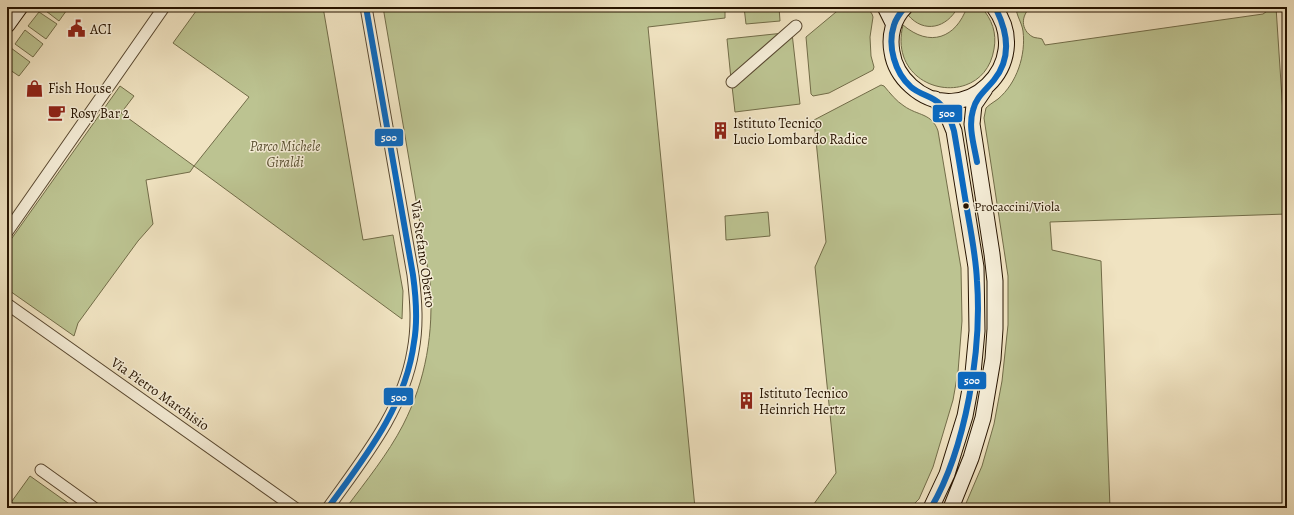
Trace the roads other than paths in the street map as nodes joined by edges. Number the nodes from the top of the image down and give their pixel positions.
1 (20, 7) edge
2 (164, 7) edge
3 (366, 7) edge
4 (885, 7) edge
5 (905, 7) edge
6 (997, 8) edge
7 (7, 25) edge
8 (894, 25) junction
9 (796, 26) dead end
10 (732, 82) dead end
11 (985, 89) junction
12 (935, 99) junction
13 (7, 232) edge
14 (7, 304) edge
15 (41, 470) dead end
16 (94, 508) edge
17 (295, 508) edge
18 (328, 508) edge
19 (932, 508) edge
20 (951, 508) edge

1 - 7 street
2 - 13 street
3 - 18 street, Via Stefano Oberto
4 - 8 street
5 - 8 street
6 - 11 street
8 - 12 street
9 - 10 street
11 - 12 street
11 - 20 street
12 - 19 street
14 - 17 street, Via Pietro Marchisio
15 - 16 street

